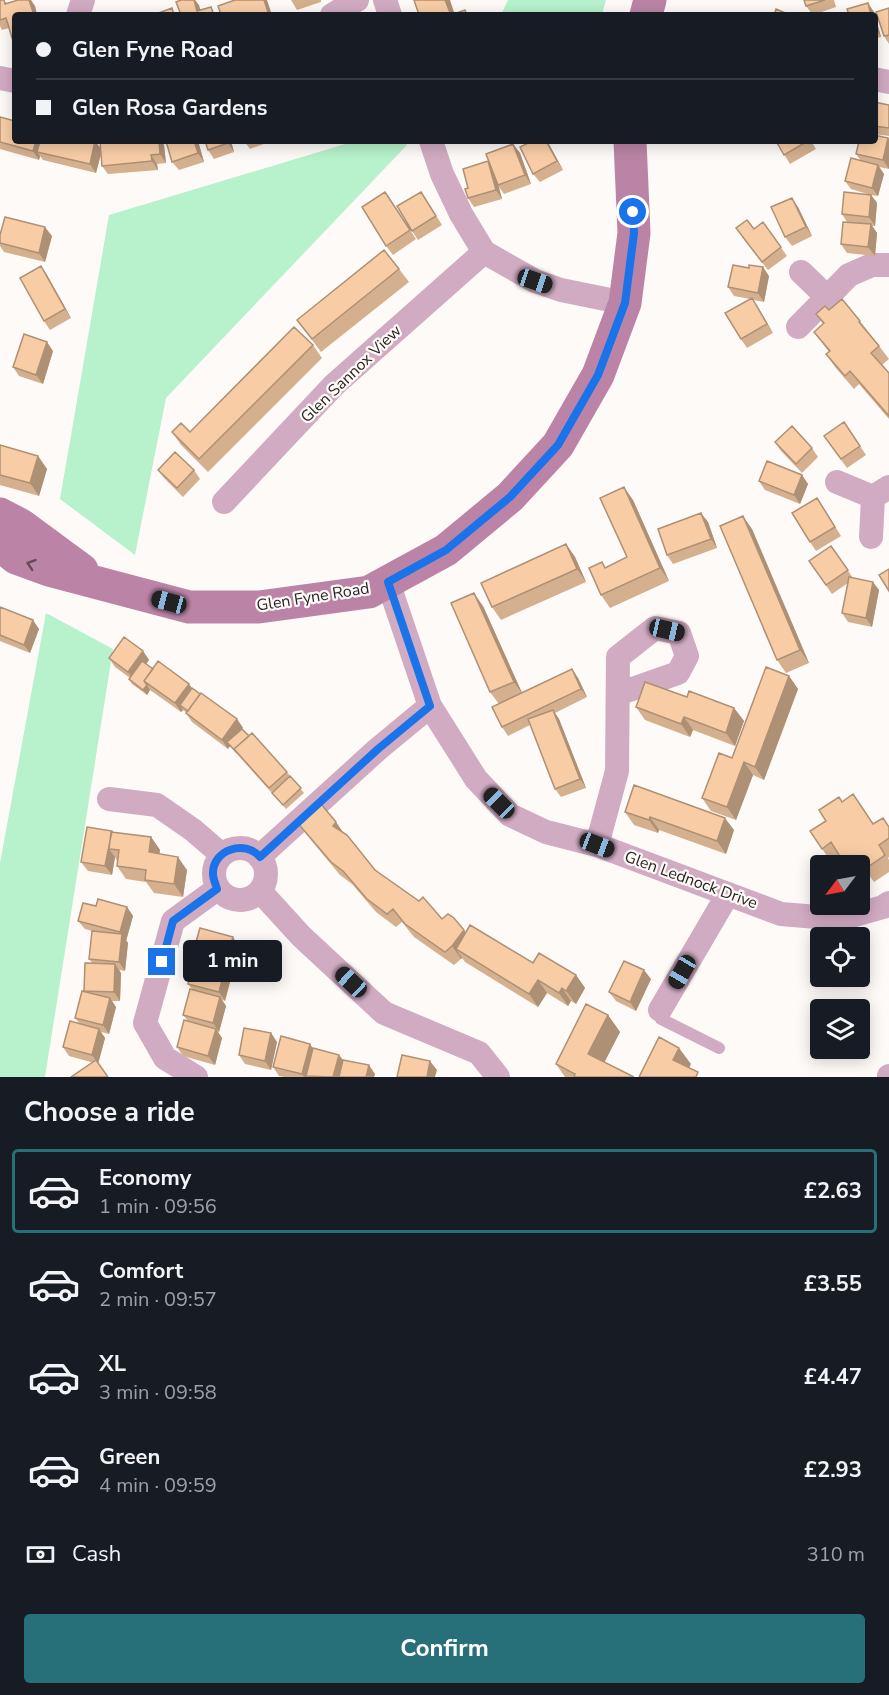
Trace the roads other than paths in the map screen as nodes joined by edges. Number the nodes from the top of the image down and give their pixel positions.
1 (357, 0) edge
2 (337, 12) edge
3 (432, 144) edge
4 (631, 145) edge
5 (484, 252) junction
6 (889, 266) edge
7 (801, 272) dead end
8 (827, 297) junction
9 (625, 303) junction
10 (798, 327) dead end
11 (837, 482) dead end
12 (881, 492) edge
13 (224, 502) dead end
14 (0, 514) edge
15 (871, 537) dead end
16 (0, 545) edge
17 (388, 582) junction
18 (107, 585) junction
19 (618, 694) dead end
20 (430, 706) junction
21 (109, 799) dead end
22 (597, 845) junction
23 (222, 855) junction
24 (260, 857) junction
25 (217, 889) junction
26 (260, 891) junction
27 (728, 894) junction
28 (887, 912) edge
29 (660, 1010) joint
30 (719, 1048) dead end
31 (196, 1077) edge
32 (498, 1077) edge

1 - 2 street
3 - 5 street
4 - 9 street, Glen Fyne Road
5 - 9 street
5 - 13 street, Glen Sannox View
6 - 8 street
7 - 8 street
8 - 10 street
9 - 17 street, Glen Fyne Road
11 - 12 street
12 - 15 street
14 - 18 street, Glen Fyne Road
18 -> 16 street, Glen Fyne Road
17 - 18 street, Glen Fyne Road
17 - 20 street, Glen Lednock Drive
19 - 22 street
20 - 22 street, Glen Lednock Drive
20 - 24 street
21 - 23 street
22 - 27 street, Glen Lednock Drive
23 - 24 street
23 - 25 street
24 - 26 street
25 - 26 street
25 - 31 street
26 - 32 street
27 - 28 street, Glen Lednock Drive
27 - 29 street
29 - 30 lane

